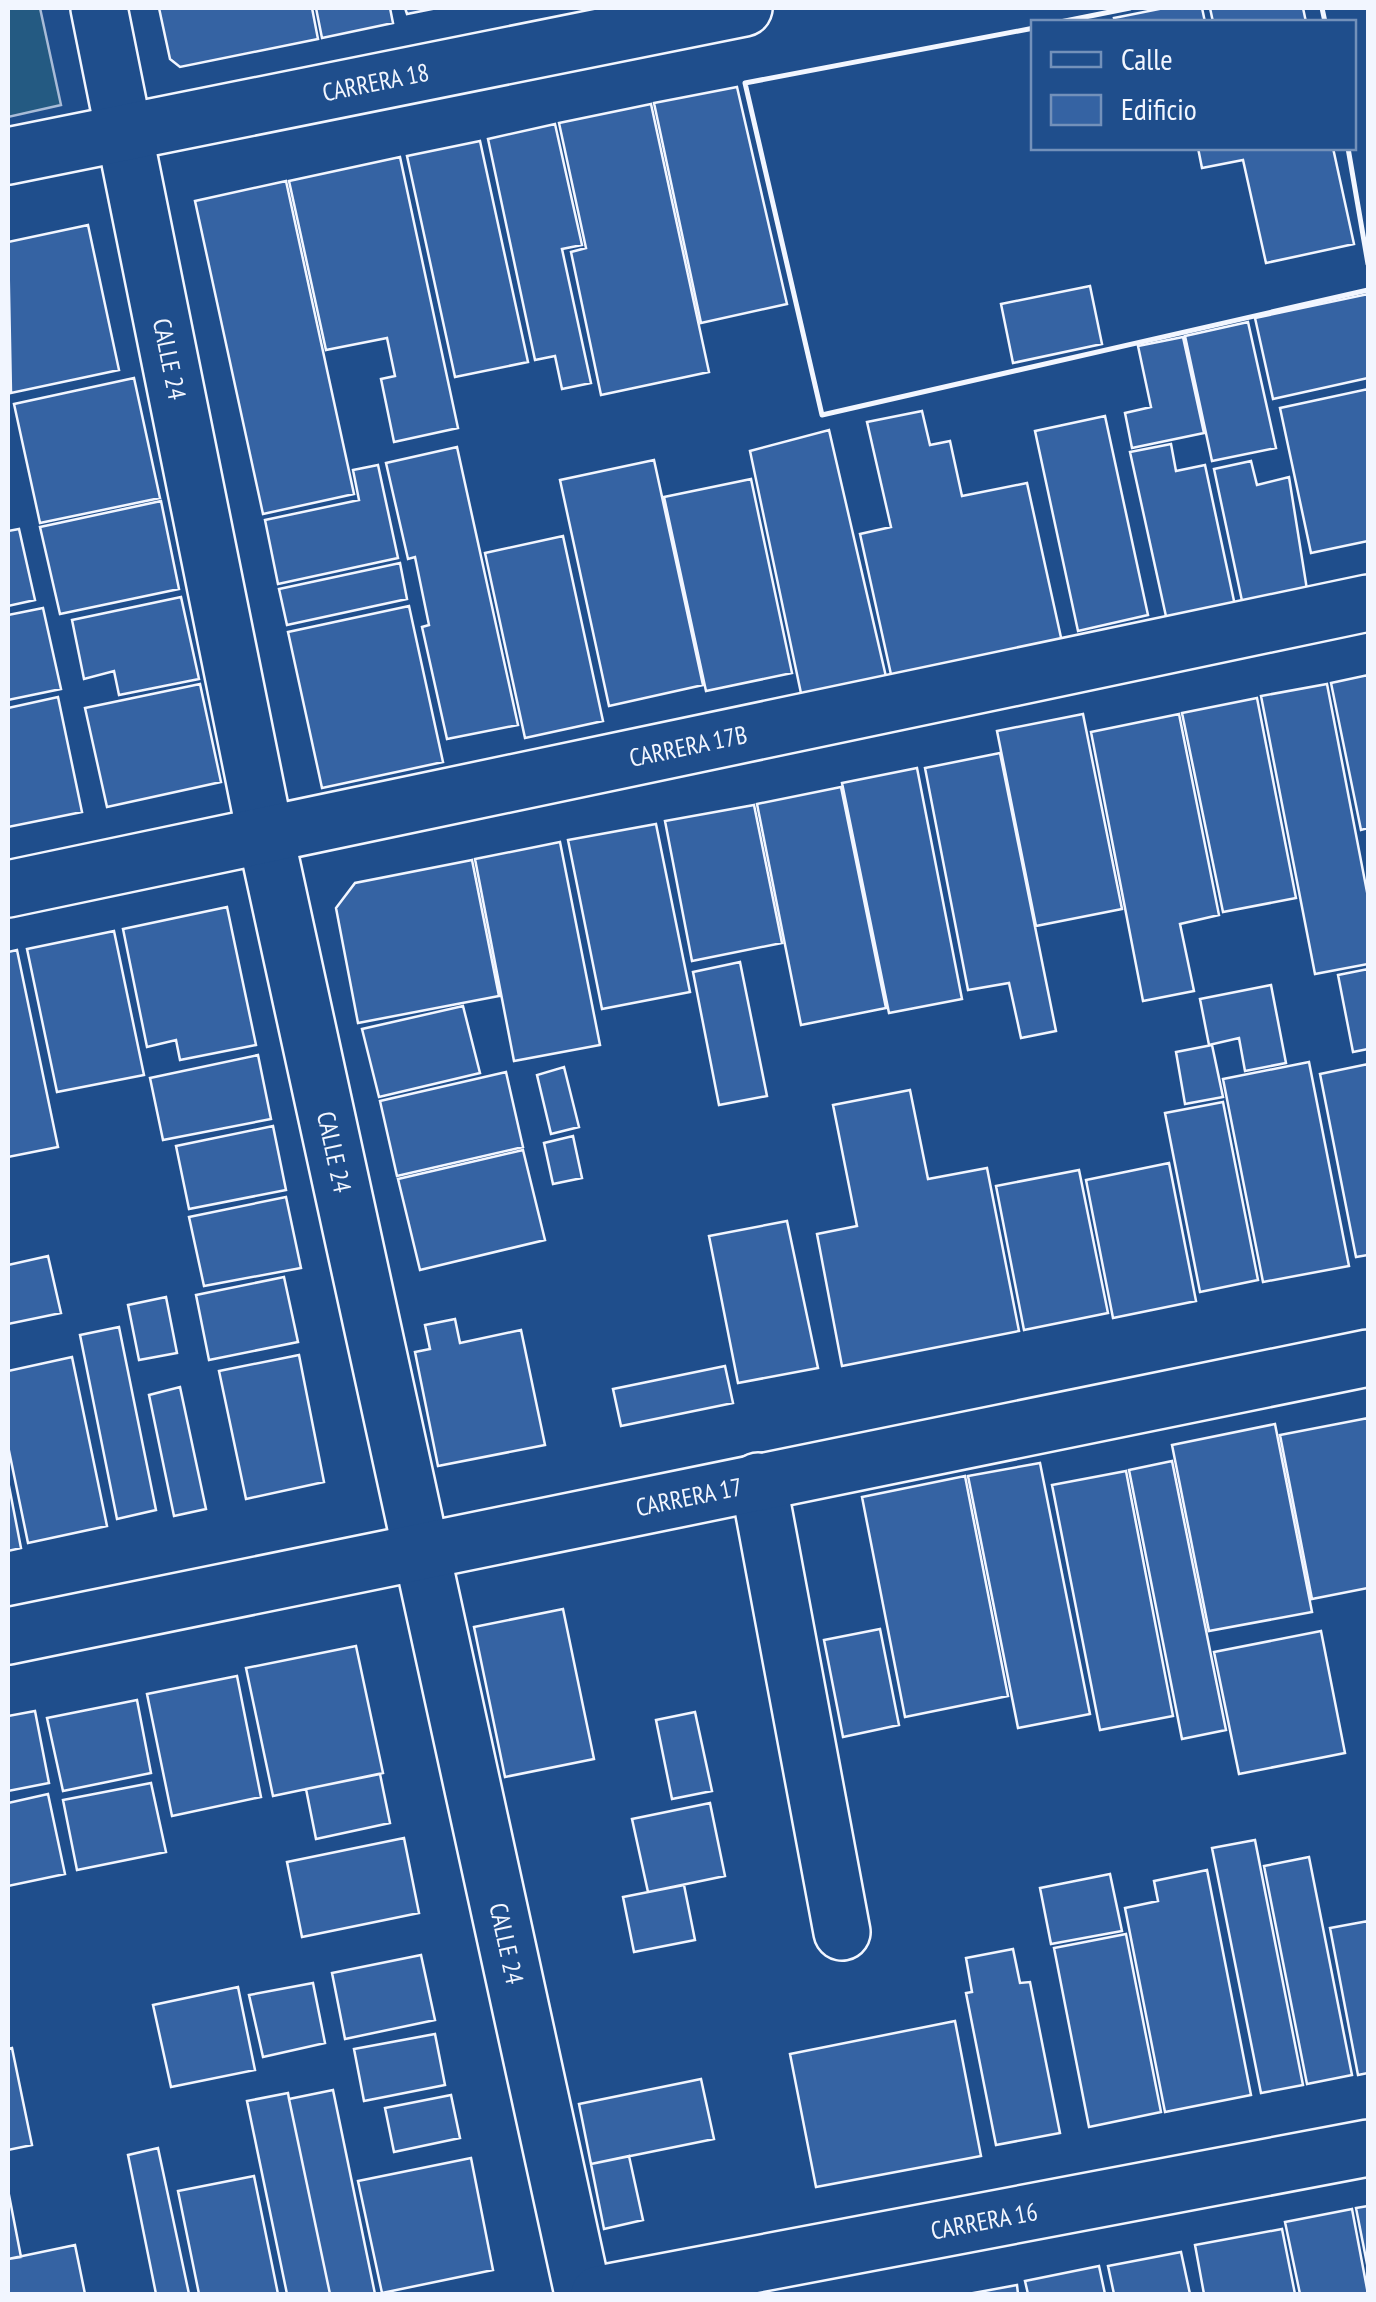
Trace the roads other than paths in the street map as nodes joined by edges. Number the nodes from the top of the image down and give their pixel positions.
1 (99, 8) edge
2 (744, 8) edge
3 (126, 132) junction
4 (8, 156) edge
5 (1368, 604) edge
6 (266, 838) junction
7 (8, 889) edge
8 (1368, 1358) edge
9 (758, 1481) junction
10 (421, 1553) junction
11 (8, 1636) edge
12 (842, 1932) dead end
13 (1368, 2148) edge
14 (583, 2294) edge
15 (600, 2294) edge

1 - 3 street, CALLE 24
2 - 3 street, CARRERA 18
3 - 4 street, CARRERA 18
3 - 6 street, CALLE 24
5 - 6 street, CARRERA 17B
6 - 7 street, CARRERA 17B
6 - 10 street, CALLE 24
8 - 9 street, CARRERA 17
9 - 10 street, CARRERA 17
9 - 12 street
10 - 11 street, CARRERA 17
10 - 14 street, CALLE 24
13 - 15 street, CARRERA 16

